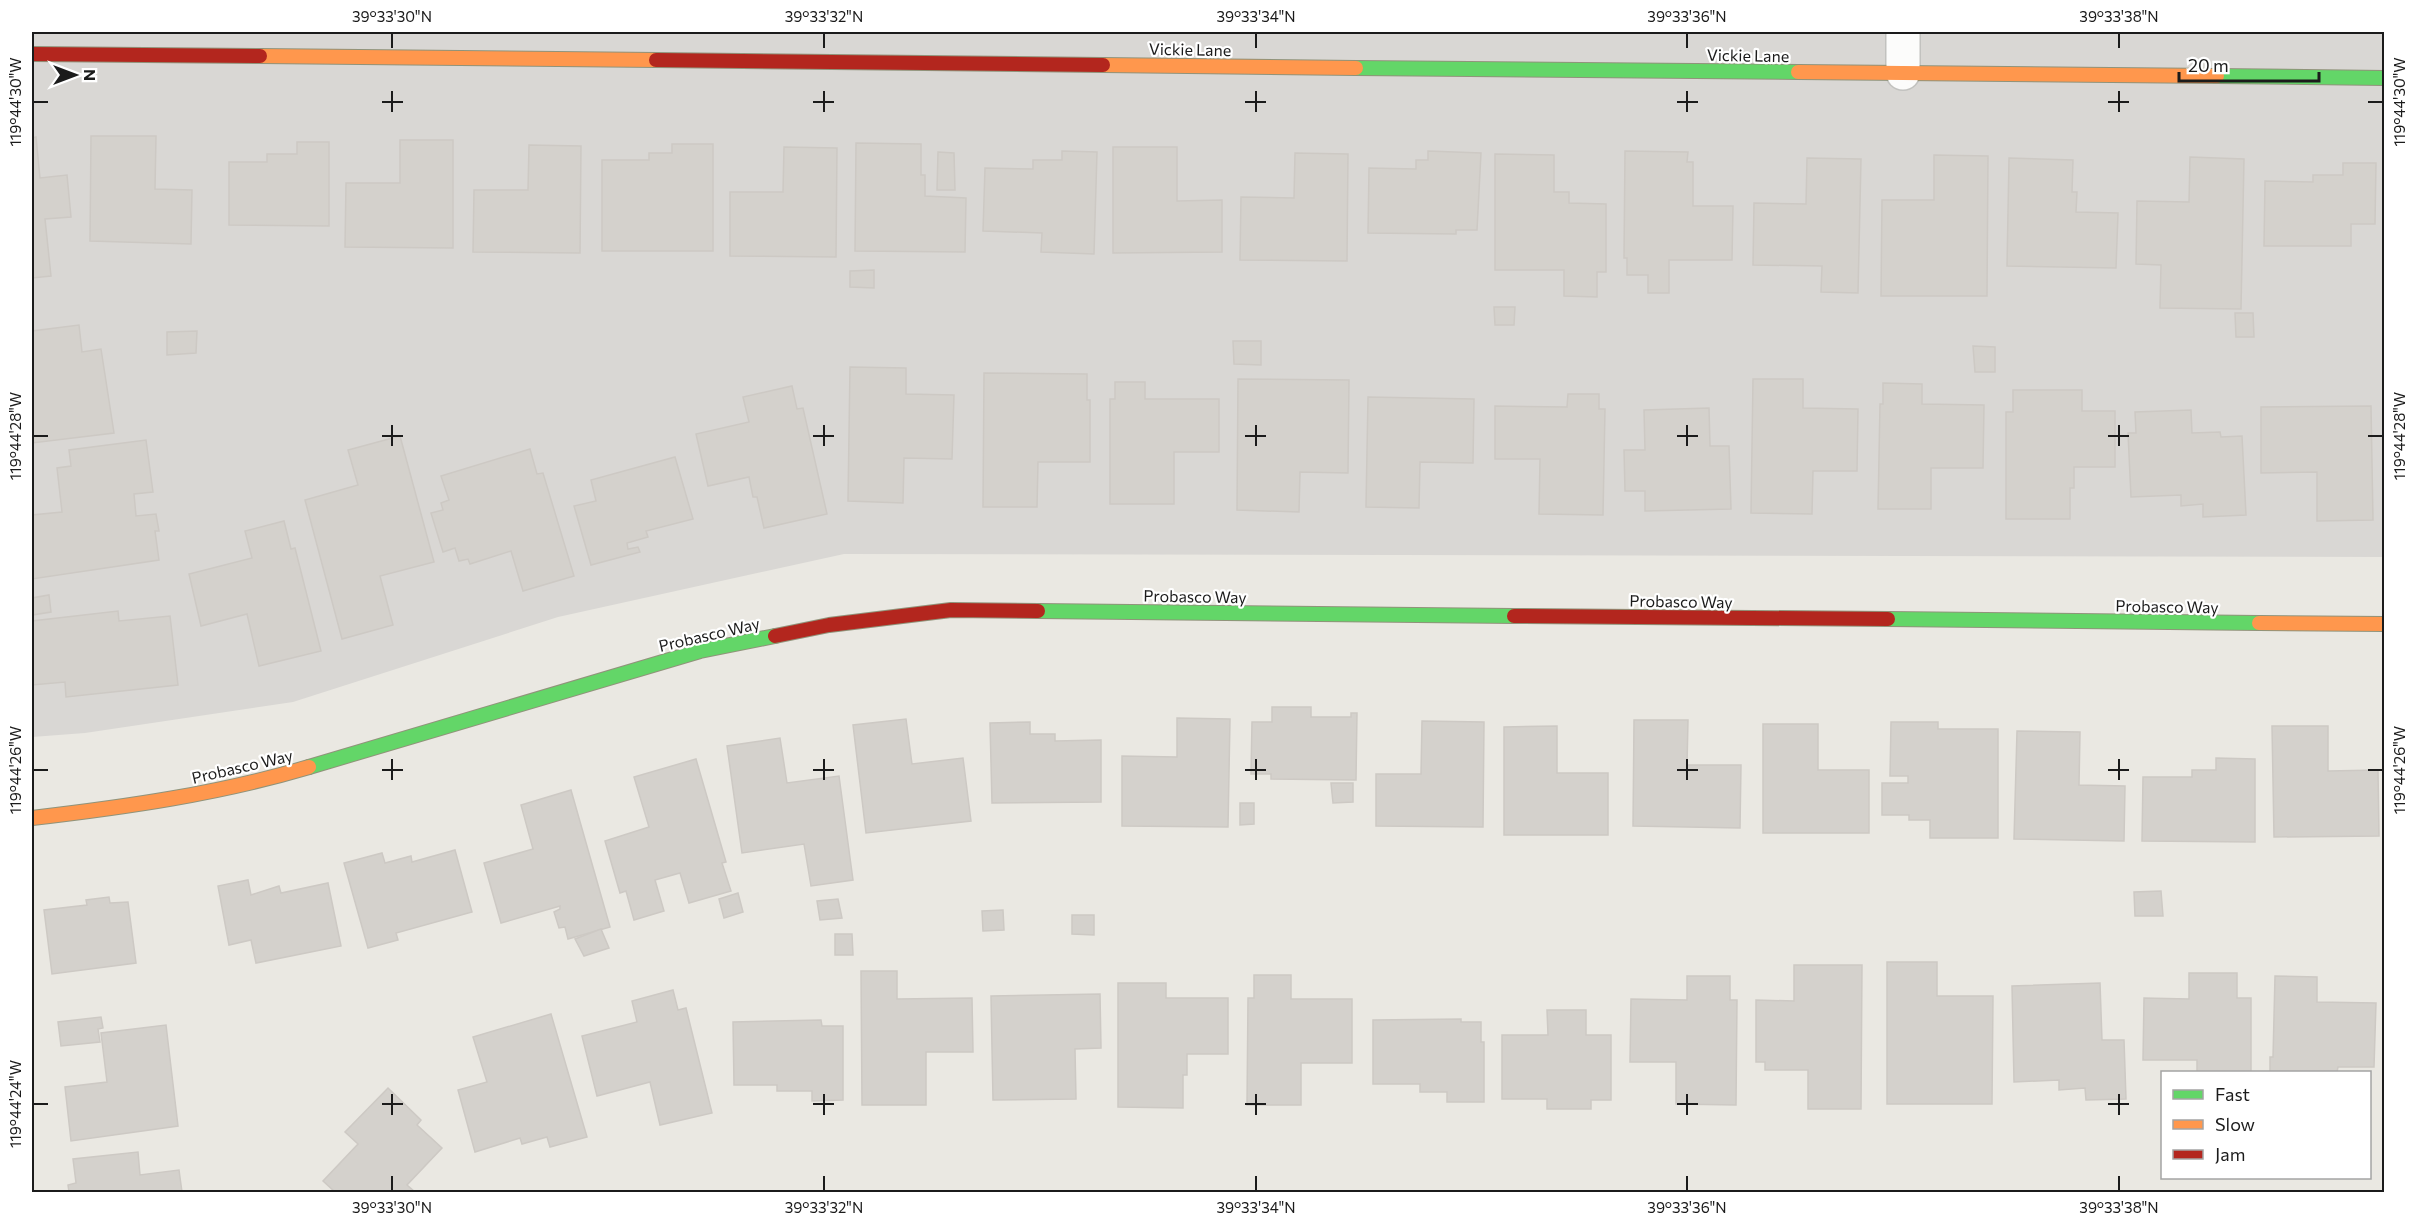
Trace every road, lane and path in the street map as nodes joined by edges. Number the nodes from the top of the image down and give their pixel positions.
1 (1903, 32) edge
2 (32, 54) edge
3 (1903, 73) junction
4 (2385, 78) edge
5 (2385, 624) edge
6 (32, 818) edge

1 - 3 street
2 - 3 street, Vickie Lane
3 - 4 street, Vickie Lane
5 - 6 street, Probasco Way

